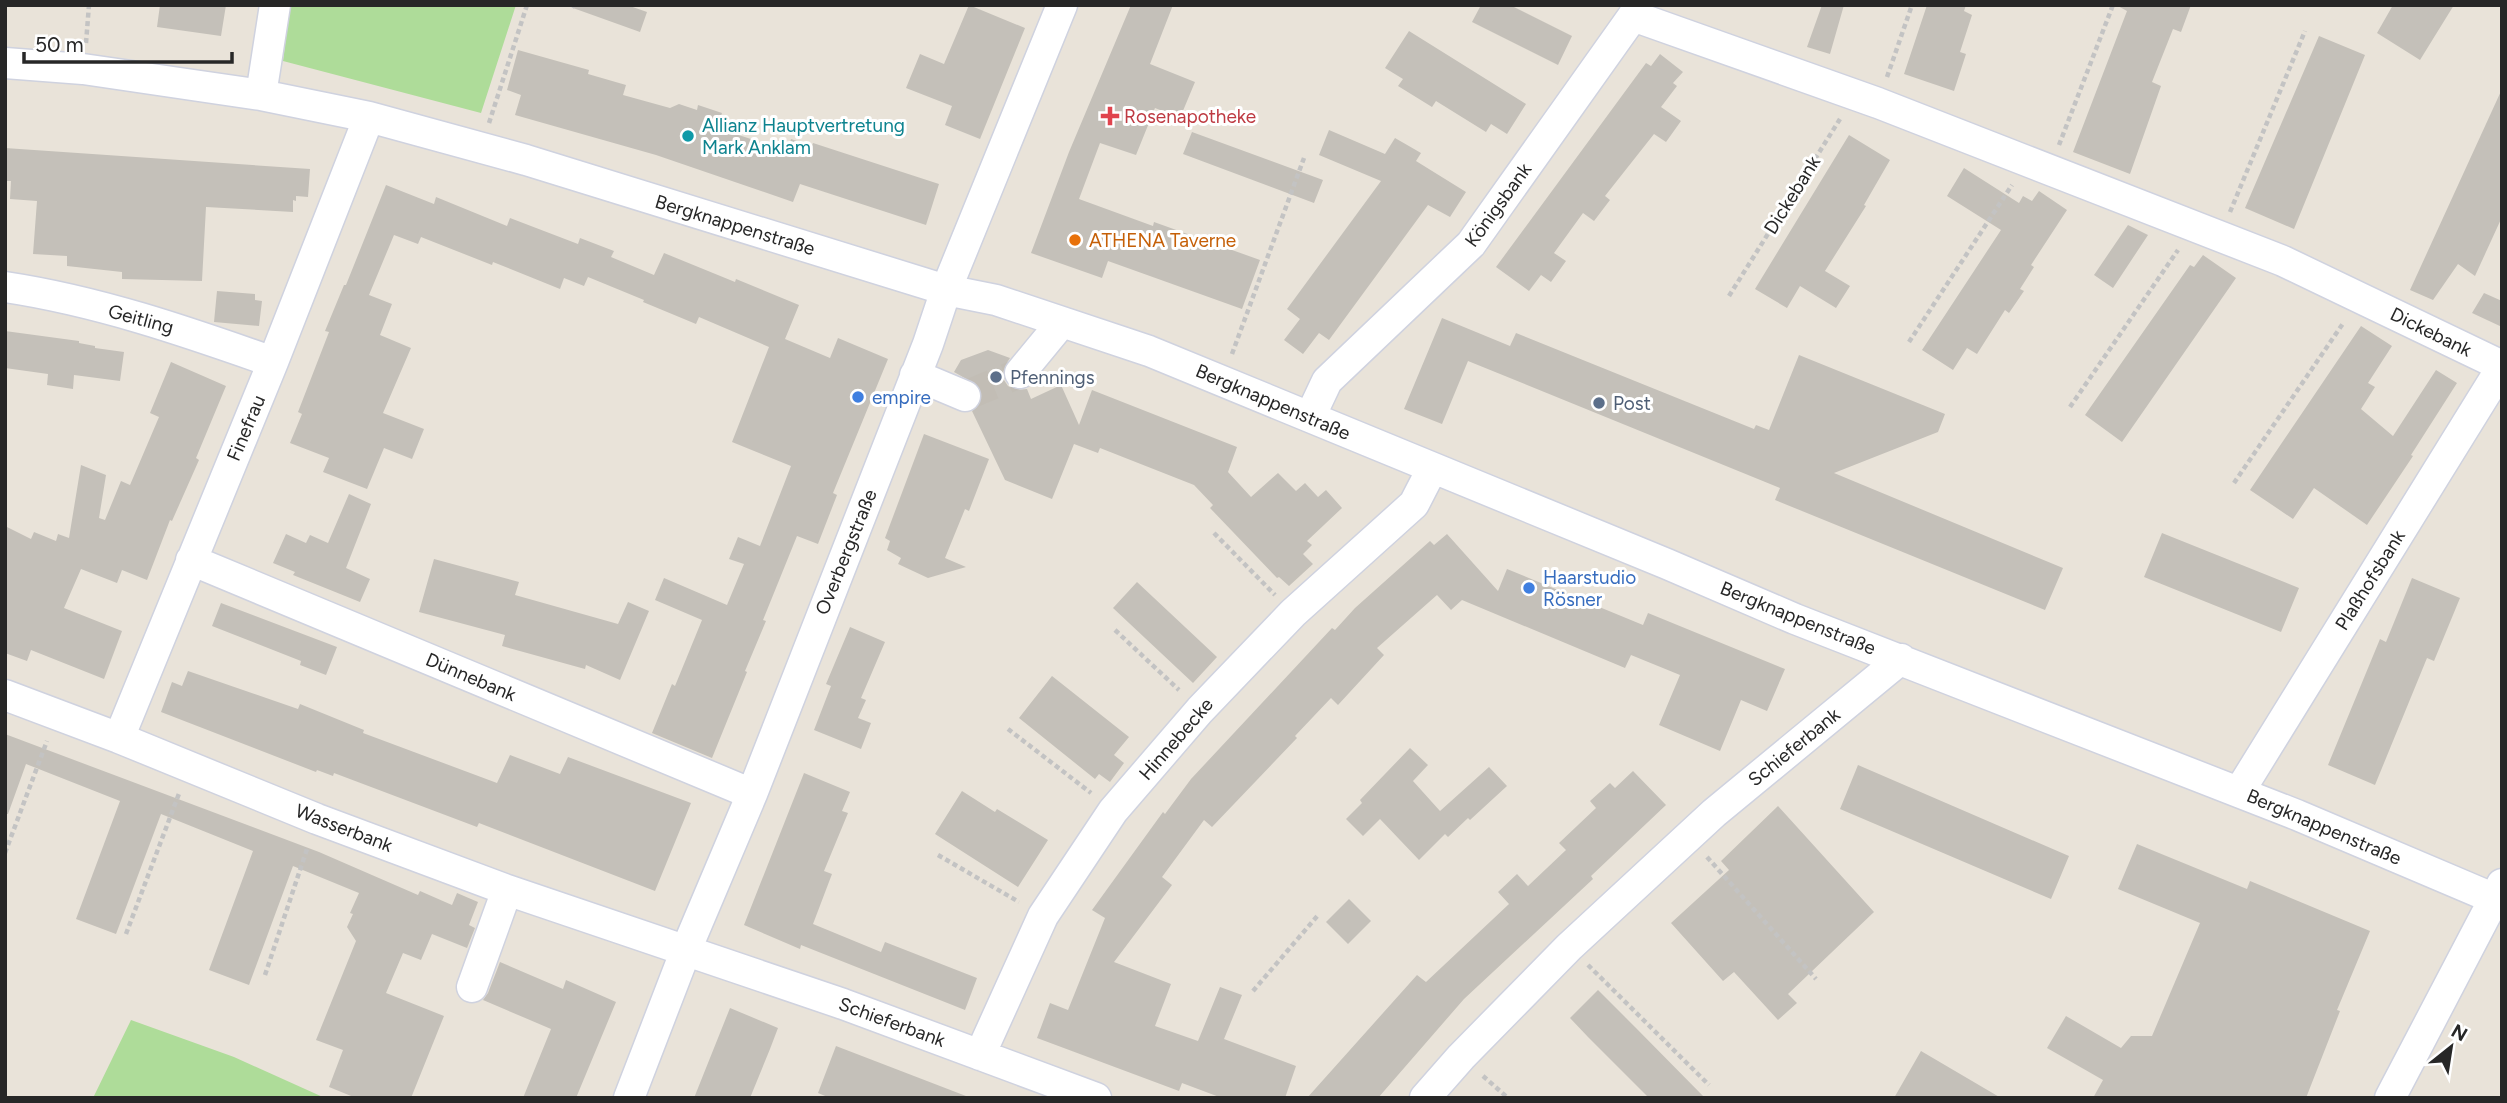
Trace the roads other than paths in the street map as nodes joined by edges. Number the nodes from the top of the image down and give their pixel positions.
1 (275, 5) edge
2 (1062, 5) edge
3 (1636, 11) edge
4 (5, 63) edge
5 (261, 95) junction
6 (369, 117) junction
7 (5, 287) edge
8 (946, 290) junction
9 (1062, 322) junction
10 (273, 362) junction
11 (2502, 367) edge
12 (1020, 373) tunnel mouth
13 (915, 375) junction
14 (965, 396) dead end
15 (1310, 417) junction
16 (1432, 468) junction
17 (191, 561) junction
18 (1901, 659) junction
19 (5, 695) edge
20 (119, 737) junction
21 (2239, 792) junction
22 (752, 794) junction
23 (507, 890) junction
24 (2499, 895) edge
25 (686, 950) junction
26 (472, 987) dead end
27 (980, 1055) junction
28 (629, 1098) edge
29 (1096, 1098) edge
30 (1425, 1098) edge
31 (2390, 1098) edge

1 - 5 street
2 - 8 street, Overbergstraße
3 - 11 street, Dickebank
3 - 15 street, Königsbank
4 - 5 street, Bergknappenstraße
5 - 6 street, Bergknappenstraße
6 - 8 street, Bergknappenstraße
6 - 10 street, Finefrau
7 - 10 street, Geitling
8 - 9 street, Bergknappenstraße
8 - 13 street, Overbergstraße
9 - 12 street
9 - 15 street, Bergknappenstraße
10 - 17 street, Finefrau
11 - 21 street, Plaßhofsbank
13 - 14 street
13 - 22 street, Overbergstraße
15 - 16 street, Bergknappenstraße
16 - 18 street, Bergknappenstraße
16 - 27 street, Hinnebecke
17 - 20 street, Finefrau
17 - 22 street, Dünnebank
18 - 21 street, Bergknappenstraße
18 - 30 street, Schieferbank
19 - 20 street, Wasserbank
20 - 23 street, Wasserbank
21 - 24 street, Bergknappenstraße
22 - 25 street, Overbergstraße
23 - 25 street, Wasserbank
23 - 26 street
24 - 31 street
25 - 27 street, Schieferbank
25 - 28 street, Overbergstraße
27 - 29 street, Schieferbank

